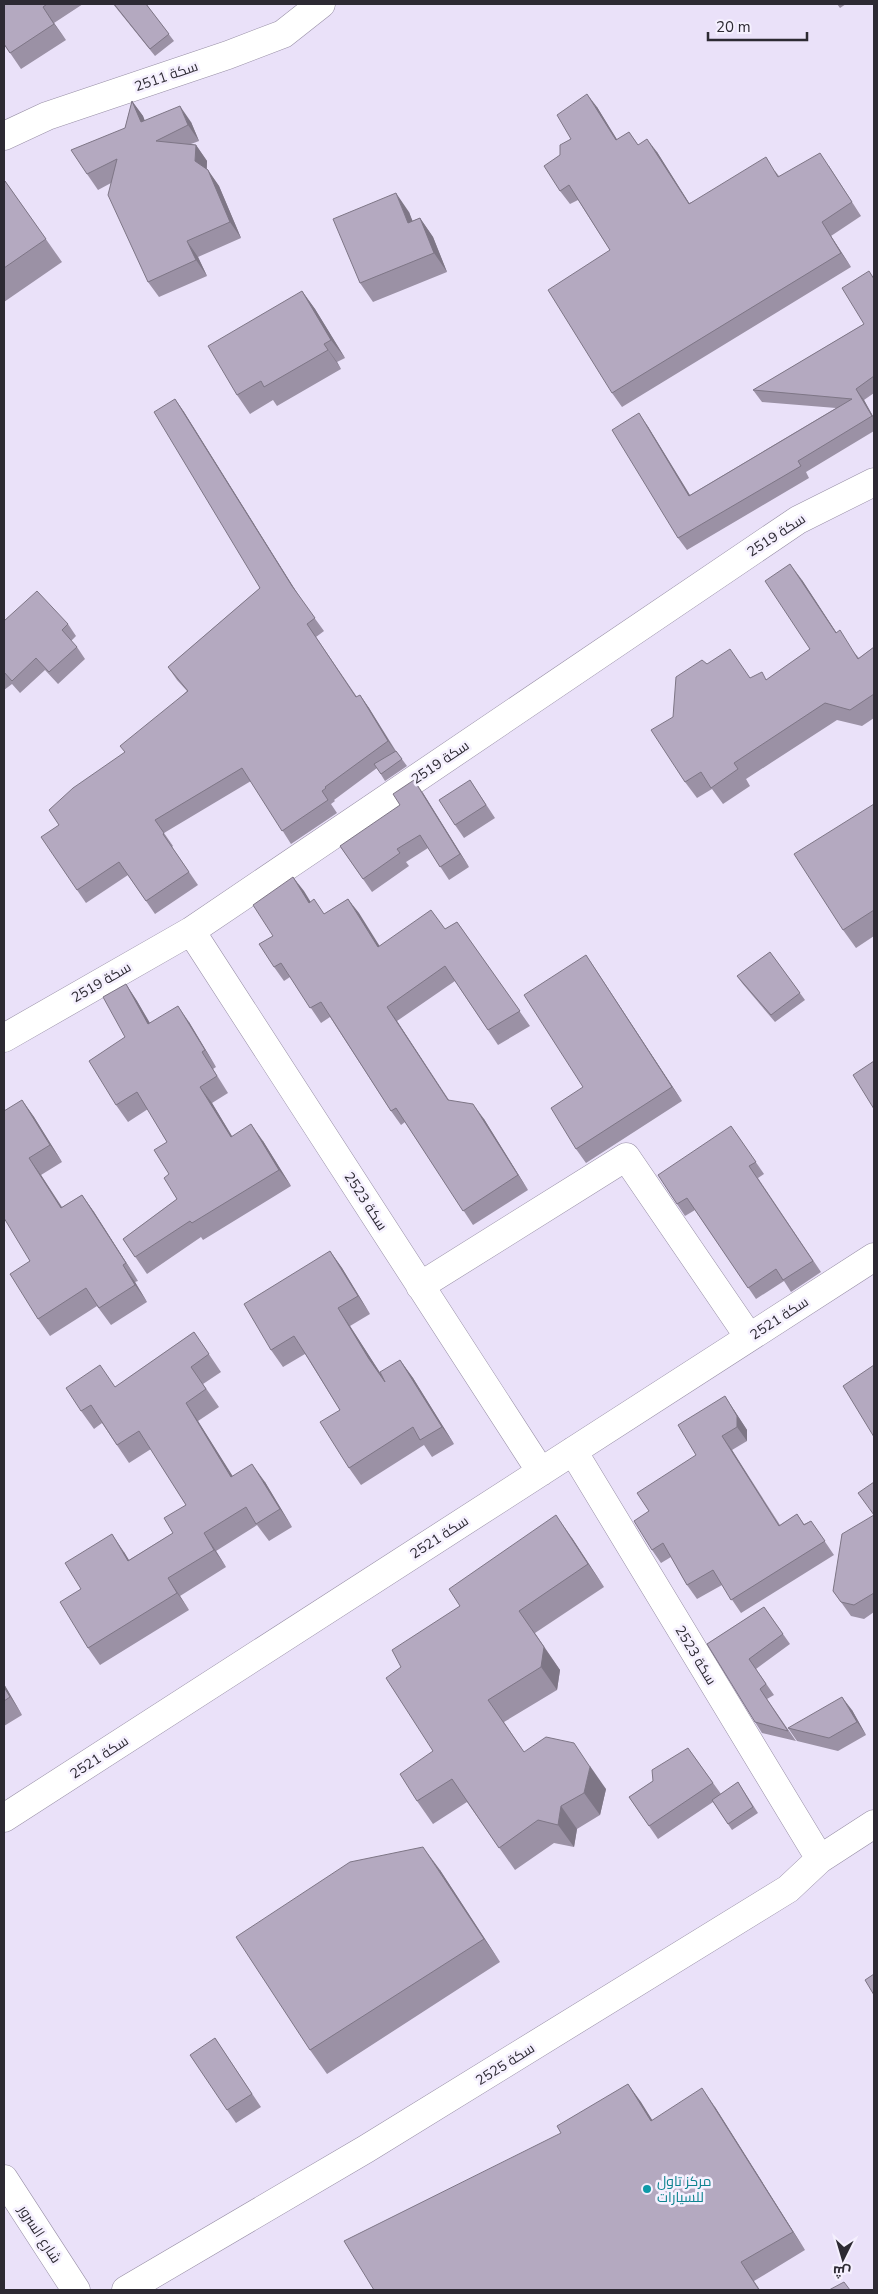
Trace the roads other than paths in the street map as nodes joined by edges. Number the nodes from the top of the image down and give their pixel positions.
1 (321, 4) edge
2 (4, 136) edge
3 (874, 482) edge
4 (191, 931) junction
5 (4, 1038) edge
6 (874, 1257) edge
7 (420, 1286) junction
8 (749, 1338) junction
9 (573, 1451) junction
10 (541, 1472) junction
11 (4, 1818) edge
12 (874, 1824) edge
13 (820, 1859) junction
14 (4, 2178) edge
15 (76, 2290) edge
16 (126, 2290) edge

1 - 2 street, سكة 2511
3 - 4 street, سكة 2519
4 - 5 street, سكة 2519
4 - 7 street, سكة 2523
6 - 8 street, سكة 2521
7 - 8 street
7 - 10 street, سكة 2523
8 - 9 street, سكة 2521
9 - 10 street, سكة 2521
9 - 13 street, سكة 2523
10 - 11 street, سكة 2521
12 - 13 street, سكة 2525
13 - 16 street, سكة 2525
14 - 15 street, شارع السرور

